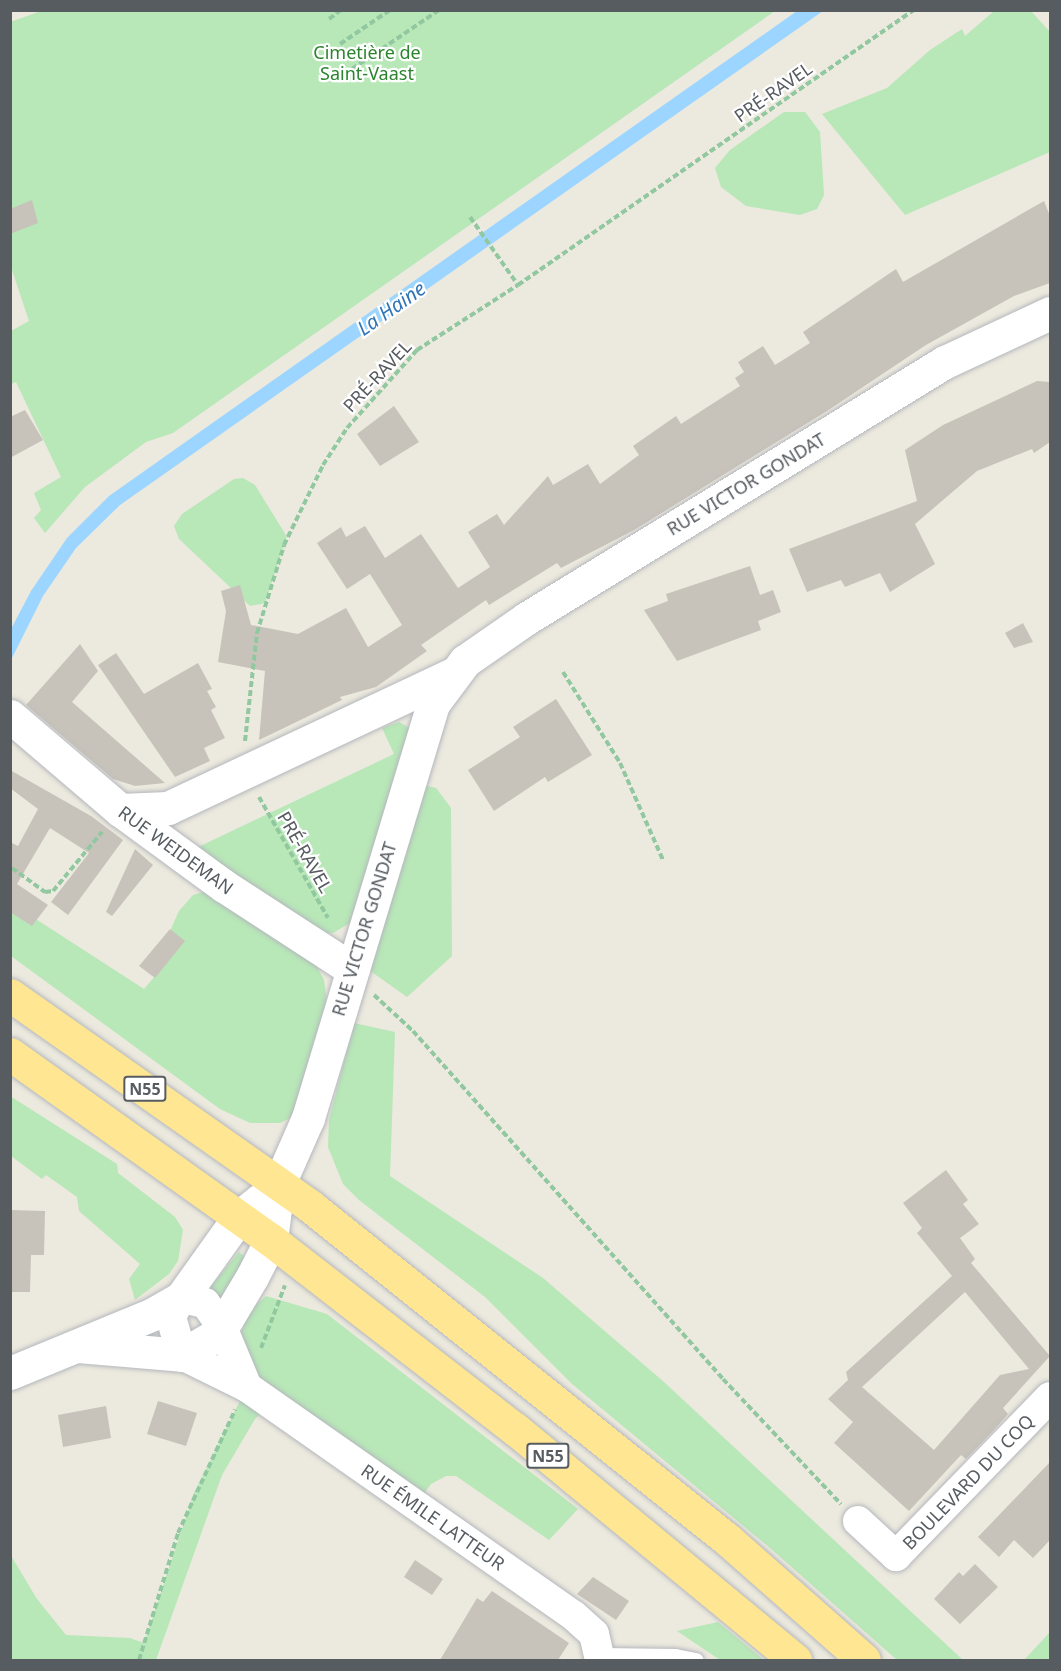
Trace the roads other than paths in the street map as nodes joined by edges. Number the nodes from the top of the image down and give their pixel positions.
1 (1050, 313) edge
2 (453, 674) junction
3 (10, 716) edge
4 (120, 810) junction
5 (352, 969) junction
6 (10, 995) edge
7 (10, 1054) edge
8 (278, 1186) junction
9 (239, 1217) junction
10 (270, 1240) junction
11 (181, 1298) junction
12 (222, 1327) junction
13 (78, 1346) junction
14 (182, 1355) junction
15 (10, 1373) edge
16 (247, 1388) junction
17 (1050, 1397) edge
18 (858, 1521) road end
19 (600, 1658) edge
20 (696, 1660) edge
21 (795, 1660) edge
22 (864, 1660) edge

1 - 2 street, RUE VICTOR GONDAT
2 - 4 street, RUE VICTOR GONDAT
2 - 5 street, RUE VICTOR GONDAT
3 - 4 street, RUE WEIDEMAN
4 - 5 street, RUE WEIDEMAN
5 - 8 street, RUE VICTOR GONDAT
6 - 8 highway, N55
7 - 9 highway, N55
8 - 9 street
8 - 10 street
8 - 22 highway, N55
9 - 10 highway, N55
9 - 11 street
10 - 12 street
10 - 21 highway, N55
11 - 12 street
11 - 13 street
11 - 14 street
12 - 14 street
12 - 16 street
13 - 14 street
13 - 15 street
14 - 16 street, RUE ÉMILE LATTEUR
16 - 19 street, RUE ÉMILE LATTEUR
17 - 18 street, BOULEVARD DU COQ
19 - 20 lane

